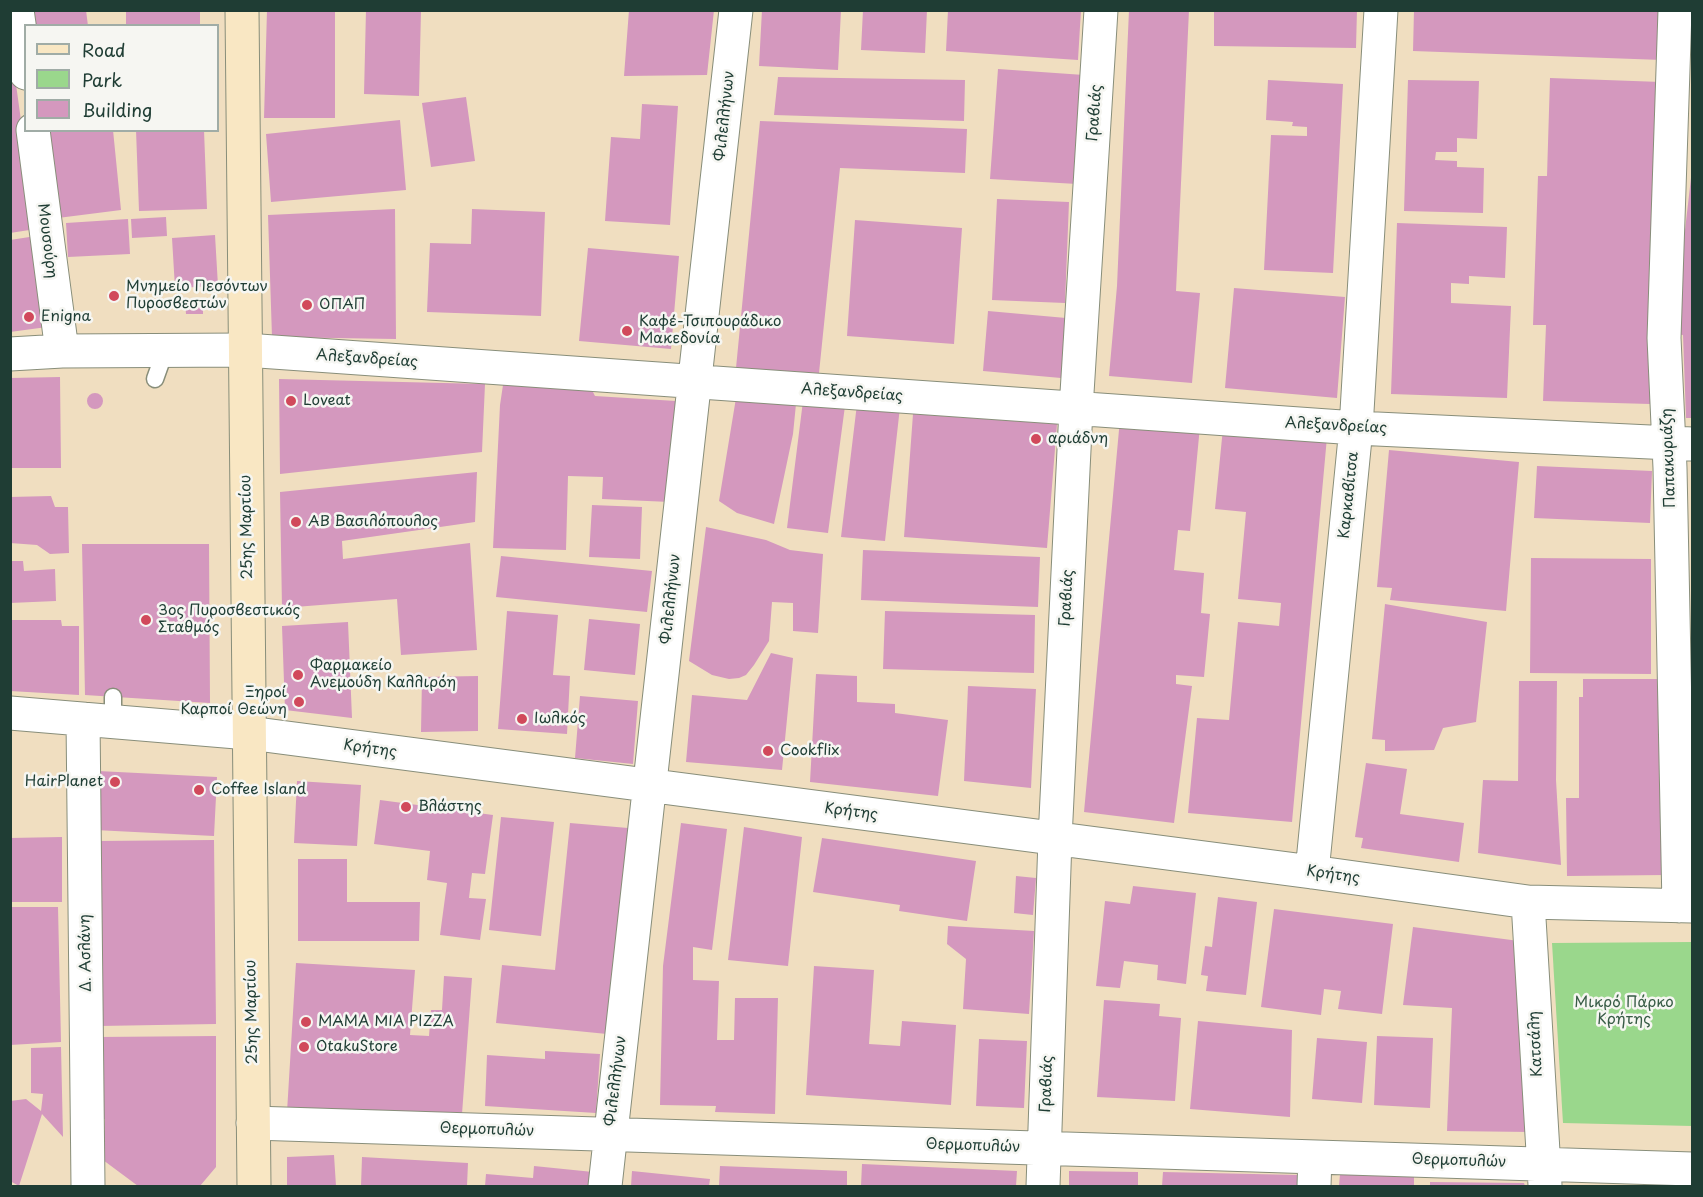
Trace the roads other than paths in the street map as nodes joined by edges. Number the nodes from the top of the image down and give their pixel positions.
1 (17, 10) edge
2 (242, 10) edge
3 (736, 10) edge
4 (1101, 10) edge
5 (1381, 10) edge
6 (1675, 10) edge
7 (1683, 44) edge
8 (24, 59) edge
9 (33, 132) edge
10 (245, 350) junction
11 (62, 351) junction
12 (10, 354) edge
13 (696, 381) junction
14 (1076, 409) junction
15 (1356, 428) junction
16 (1681, 443) edge
17 (10, 712) edge
18 (103, 712) junction
19 (249, 733) junction
20 (650, 786) junction
21 (1055, 839) junction
22 (1312, 872) junction
23 (1528, 902) junction
24 (1686, 906) edge
25 (253, 1123) junction
26 (610, 1134) junction
27 (1045, 1148) junction
28 (1692, 1169) edge
29 (1315, 1172) edge
30 (1544, 1175) edge
31 (88, 1186) edge
32 (254, 1186) edge
33 (605, 1186) edge
34 (1043, 1186) edge

1 - 8 street
2 - 10 main road, 25ης Μαρτίου
3 - 13 street, Φιλελλήνων
4 - 14 street, Γραβιάς
5 - 15 street, Καρκαβίτσα
6 - 7 street, Παπακυριάζη
7 - 16 street, Παπακυριάζη
9 - 11 street, Μουσούρη
10 - 11 street, Αλεξανδρείας
10 - 13 street, Αλεξανδρείας
10 - 19 main road, 25ης Μαρτίου
11 - 12 street, Αλεξανδρείας
13 - 14 street, Αλεξανδρείας
13 - 20 street, Φιλελλήνων
14 - 15 street, Αλεξανδρείας
14 - 21 street, Γραβιάς
15 - 16 street, Αλεξανδρείας
15 - 22 street, Καρκαβίτσα
16 - 24 street, Παπακυριάζη
17 - 18 street, Κρήτης
18 - 19 street, Κρήτης
18 - 31 street, Δ. Ασλάνη
19 - 20 street, Κρήτης
19 - 25 main road, 25ης Μαρτίου
20 - 21 street, Κρήτης
20 - 26 street, Φιλελλήνων
21 - 22 street, Κρήτης
21 - 27 street, Γραβιάς
22 - 23 street, Κρήτης
23 - 24 street, Κρήτης
23 - 30 street, Κατσάλη
25 - 26 street, Θερμοπυλών
25 - 32 main road, 25ης Μαρτίου
26 - 27 street, Θερμοπυλών
26 - 33 street, Φιλελλήνων
27 - 29 street, Θερμοπυλών
27 - 34 street, Γραβιάς
28 - 30 street, Θερμοπυλών
29 - 30 street, Θερμοπυλών

